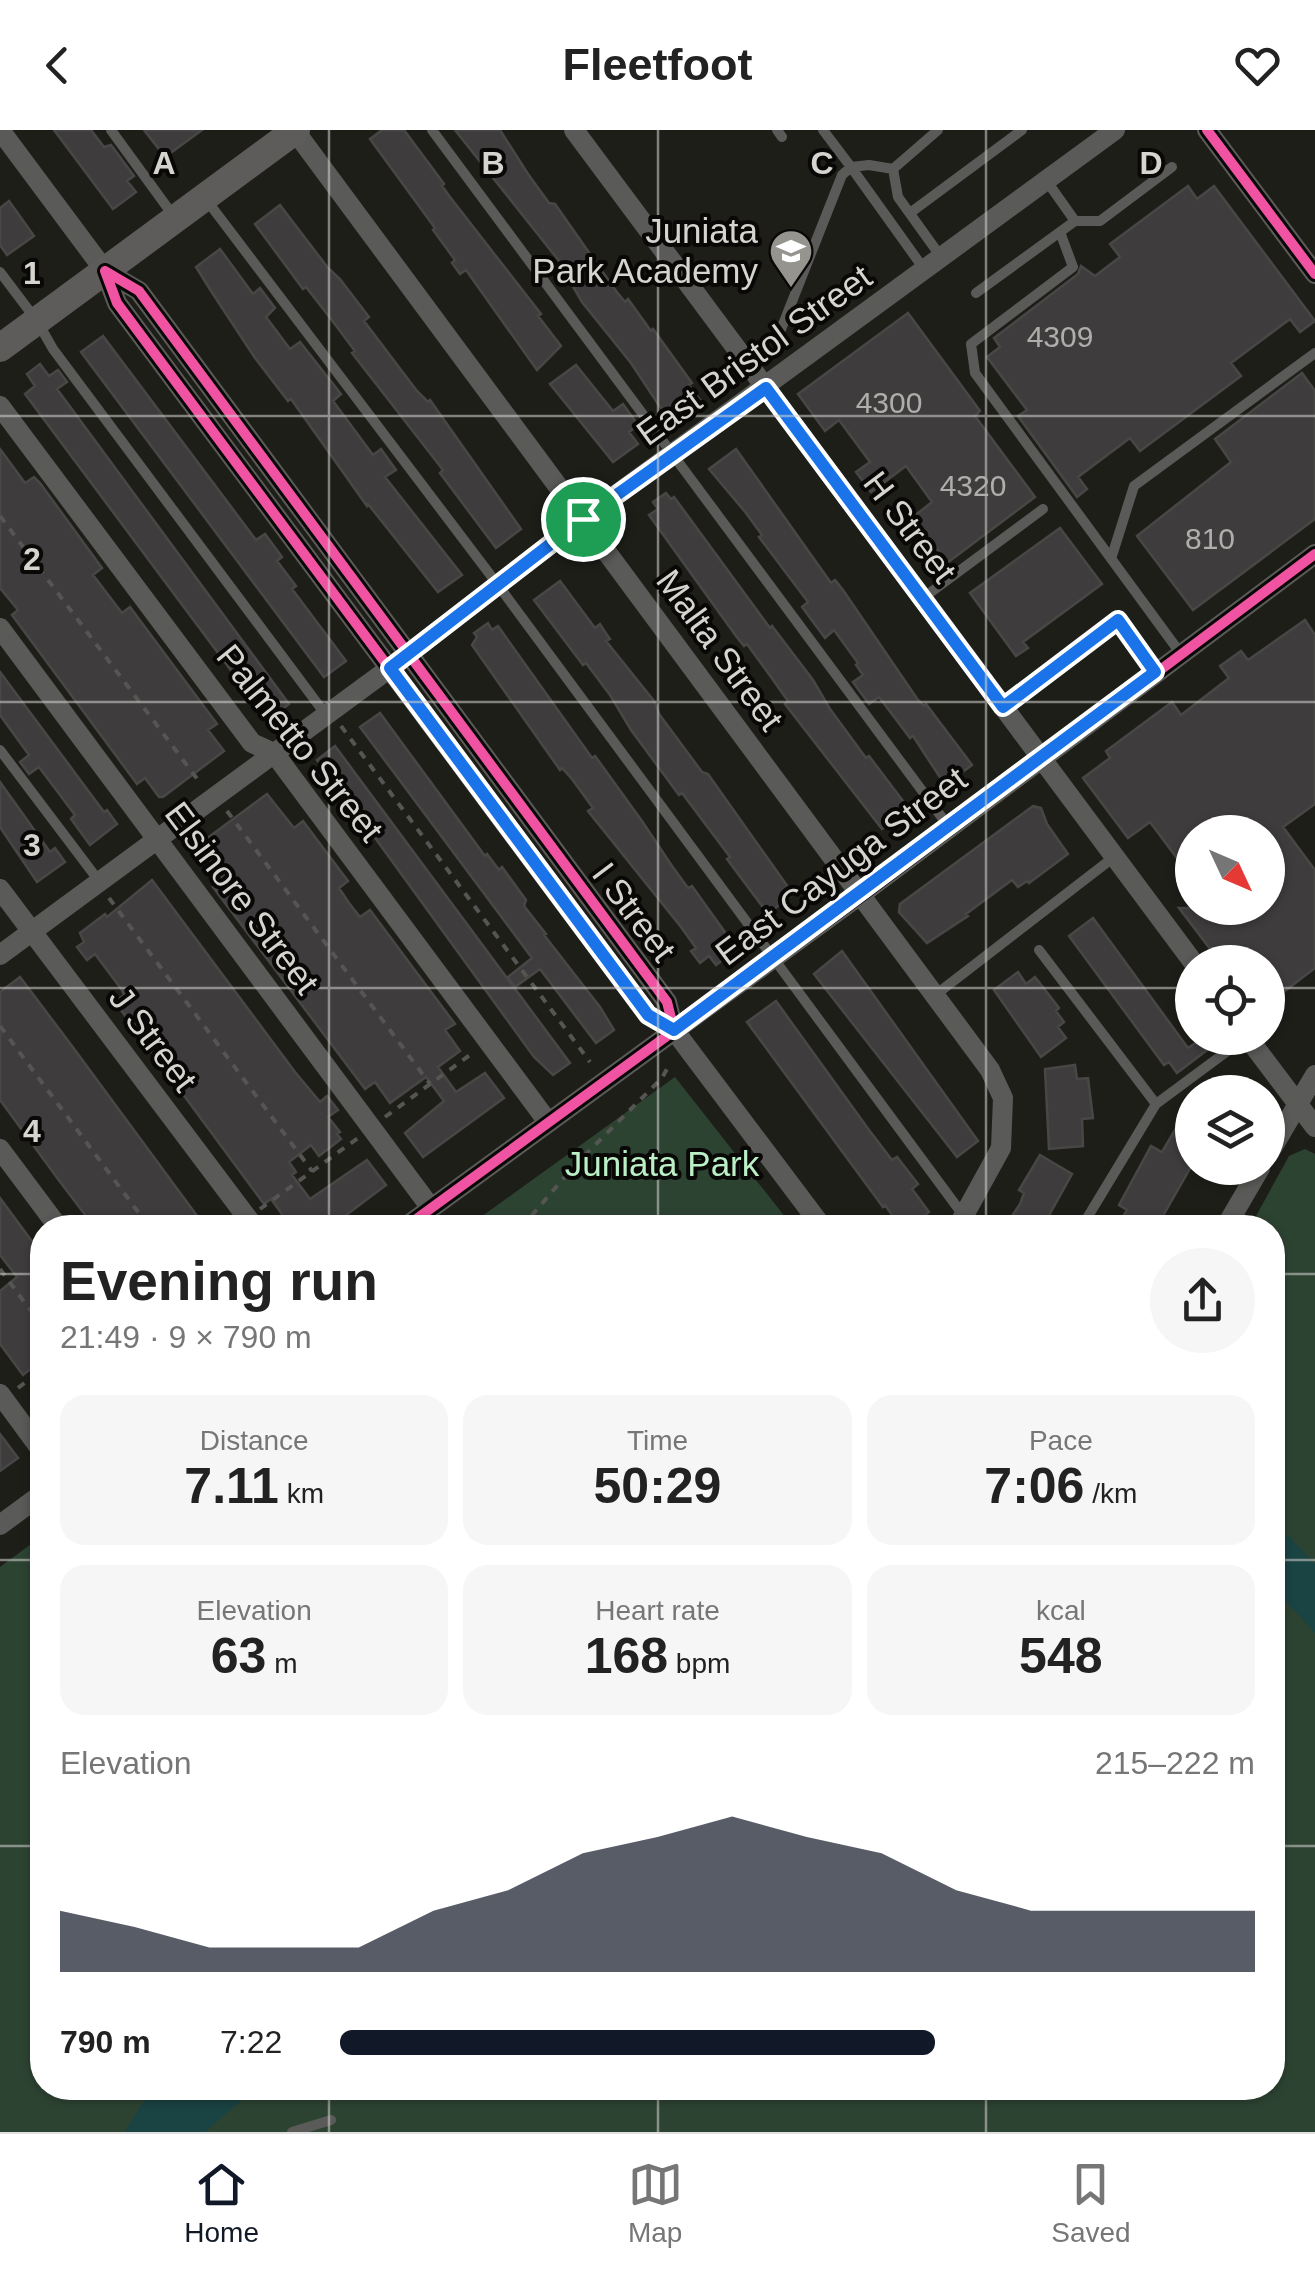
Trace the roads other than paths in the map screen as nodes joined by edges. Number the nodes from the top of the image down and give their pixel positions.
1 (0, 130) edge
2 (110, 130) edge
3 (295, 130) edge
4 (432, 130) edge
5 (574, 130) edge
6 (823, 130) edge
7 (938, 130) edge
8 (1022, 130) edge
9 (1114, 130) edge
10 (1206, 130) edge
11 (851, 167) junction
12 (1172, 167) dead end
13 (893, 168) junction
14 (1046, 180) junction
15 (205, 197) junction
16 (910, 213) junction
17 (176, 218) junction
18 (1075, 220) junction
19 (1060, 232) junction
20 (933, 264) junction
21 (104, 271) junction
22 (0, 272) edge
23 (1315, 274) edge
24 (976, 294) dead end
25 (37, 321) junction
26 (778, 337) dead end
27 (0, 348) edge
28 (1315, 352) edge
29 (766, 388) junction
30 (0, 406) edge
31 (673, 454) junction
32 (1043, 509) dead end
33 (583, 519) junction
34 (1315, 554) edge
35 (1111, 559) junction
36 (498, 585) junction
37 (923, 599) junction
38 (0, 628) edge
39 (409, 654) junction
40 (1180, 654) junction
41 (390, 668) junction
42 (1155, 672) junction
43 (1003, 707) junction
44 (333, 720) junction
45 (0, 750) edge
46 (274, 754) junction
47 (1040, 758) junction
48 (949, 827) junction
49 (158, 839) junction
50 (1114, 857) junction
51 (104, 889) junction
52 (0, 890) edge
53 (860, 895) junction
54 (31, 932) junction
55 (1179, 945) edge
56 (1039, 950) dead end
57 (0, 955) edge
58 (774, 958) junction
59 (934, 996) junction
60 (674, 1030) junction
61 (1224, 1055) edge
62 (1260, 1055) edge
63 (1315, 1075) edge
64 (1156, 1104) junction
65 (1298, 1104) junction
66 (548, 1122) junction
67 (1285, 1126) edge
68 (1315, 1127) edge
69 (0, 1149) edge
70 (1250, 1185) edge
71 (431, 1208) junction
72 (49, 1215) edge
73 (255, 1215) edge
74 (422, 1215) edge
75 (813, 1215) edge
76 (956, 1215) edge
77 (965, 1215) edge
78 (1089, 1215) edge
79 (1233, 1215) edge
80 (7, 1392) edge
81 (30, 1431) edge
82 (30, 1503) edge
83 (0, 1524) edge
84 (332, 2120) dead end
85 (292, 2132) edge

1 - 21 street, I Street
2 - 17 lane
3 - 15 main road
3 - 33 street, Malta Street
4 - 31 lane
5 - 29 street, H Street
6 - 11 lane
7 - 13 lane
8 - 16 lane
9 - 14 street, East Bristol Street
10 - 23 street
11 - 13 lane
11 - 20 lane
11 - 26 lane
12 - 18 lane
13 - 16 lane
14 - 18 lane
14 - 20 street, East Bristol Street
15 - 17 main road
15 - 36 lane
16 - 20 lane
17 - 21 main road
18 - 19 lane
19 - 24 lane
19 - 35 lane
20 - 29 street, East Bristol Street
21 - 25 main road
21 - 39 street, I Street
21 - 41 street, I Street
22 - 25 lane
25 - 27 main road
25 - 44 lane
28 - 35 lane
29 - 31 street, East Bristol Street
29 - 37 street, H Street
30 - 46 street, Palmetto Street
31 - 33 street, East Bristol Street
31 - 48 lane
32 - 37 lane
33 - 36 street, East Bristol Street
33 - 53 street, Malta Street
34 - 40 street, East Cayuga Street
35 - 40 lane
36 - 39 street, East Bristol Street
36 - 58 lane
37 - 43 street, H Street
38 - 49 street, Elsinore Street
39 - 41 street, East Bristol Street
39 - 60 street, I Street
40 - 42 street, East Cayuga Street
41 - 44 street, East Bristol Street
41 - 60 street, I Street
42 - 43 lane
42 - 47 street, East Cayuga Street
43 - 47 street, H Street
44 - 46 street, East Bristol Street
45 - 51 lane
46 - 49 street, East Bristol Street
46 - 66 street, Palmetto Street
47 - 48 street, East Cayuga Street
47 - 50 street, H Street
48 - 53 street, East Cayuga Street
49 - 51 street, East Bristol Street
49 - 71 street, Elsinore Street
50 - 55 street, H Street
50 - 59 lane
51 - 54 street, East Bristol Street
52 - 54 street, J Street
53 - 58 street, East Cayuga Street
53 - 59 street, Malta Street
54 - 57 street, East Bristol Street
54 - 73 street, J Street
56 - 64 lane
58 - 60 street, East Cayuga Street
58 - 76 lane
59 - 77 street, Malta Street
60 - 66 street, East Cayuga Street
60 - 75 street, I Street
61 - 64 lane
62 - 65 street
63 - 65 street
64 - 78 lane
65 - 67 street
65 - 68 street
66 - 71 street, East Cayuga Street
69 - 72 street
70 - 79 street
71 - 74 street, East Cayuga Street
80 - 81 street
82 - 83 street
84 - 85 lane

